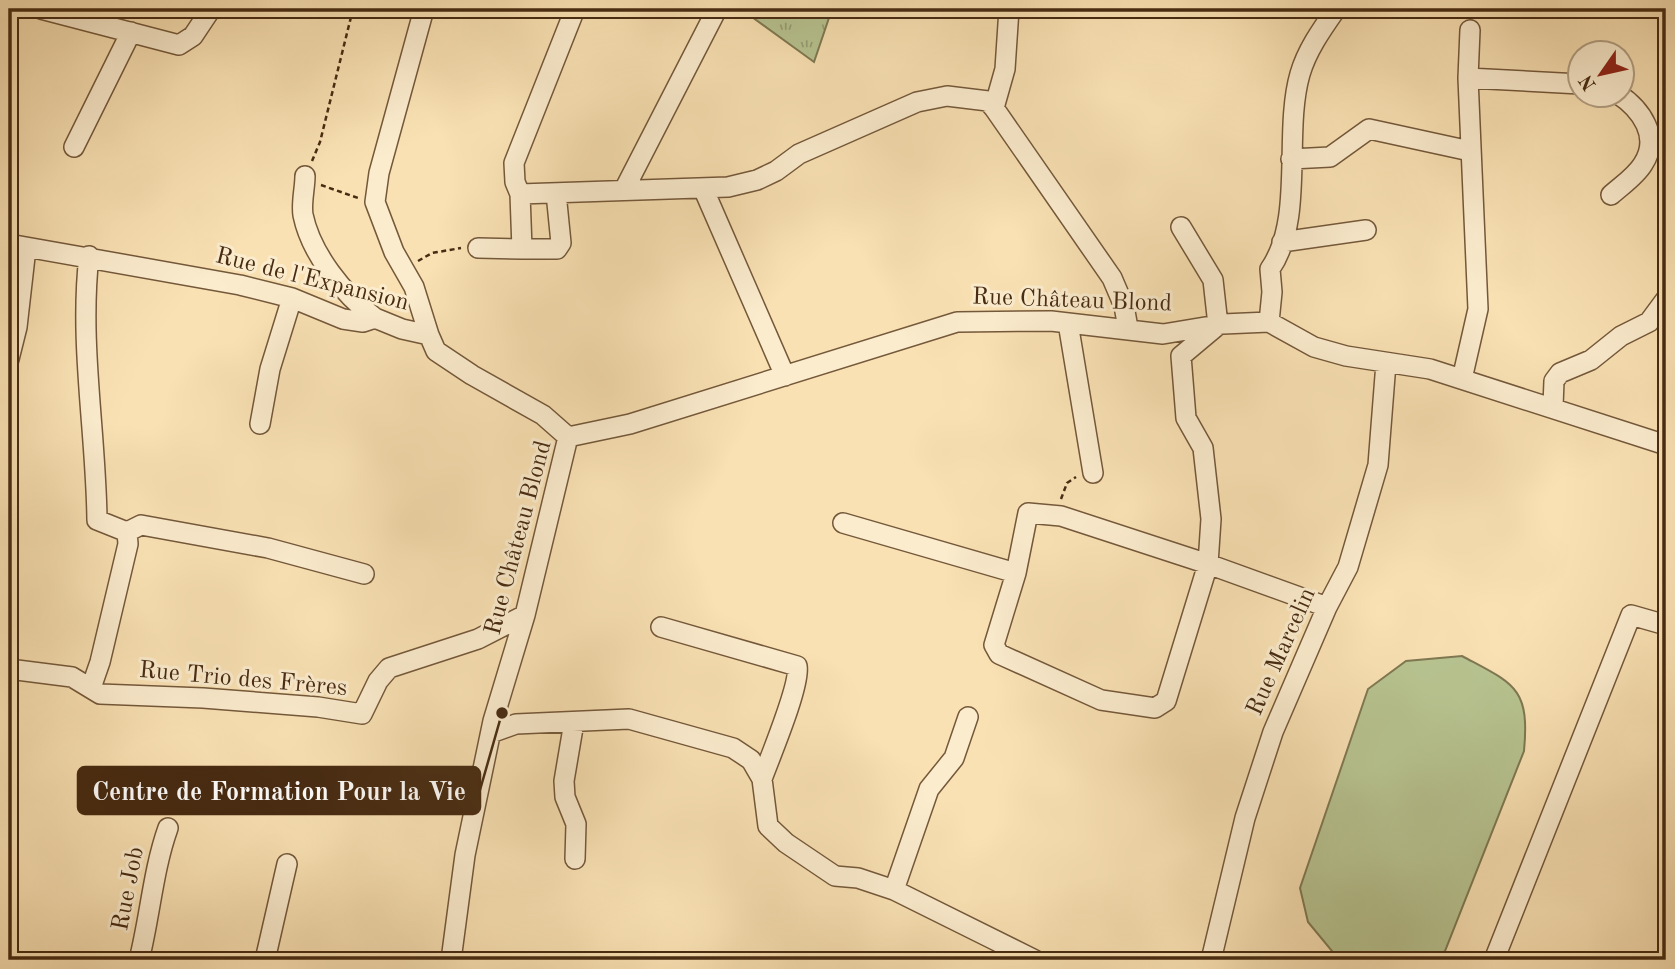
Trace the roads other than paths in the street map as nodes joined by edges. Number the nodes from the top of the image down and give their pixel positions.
1 (41, 9) edge
2 (211, 9) edge
3 (424, 9) edge
4 (575, 9) edge
5 (717, 9) edge
6 (1009, 9) edge
7 (1336, 9) edge
8 (1470, 30) dead end
9 (131, 32) junction
10 (1468, 78) junction
11 (1566, 82) edge
12 (1636, 107) edge
13 (994, 108) junction
14 (74, 147) dead end
15 (1470, 151) junction
16 (1291, 159) junction
17 (305, 176) road end
18 (704, 188) junction
19 (624, 190) junction
20 (556, 193) junction
21 (520, 194) junction
22 (1611, 195) dead end
23 (1181, 227) dead end
24 (1366, 230) dead end
25 (1282, 242) junction
26 (18, 246) edge
27 (478, 248) road end
28 (522, 249) junction
29 (89, 256) junction
30 (292, 298) junction
31 (1666, 299) edge
32 (375, 318) junction
33 (1269, 322) junction
34 (1068, 323) junction
35 (1218, 325) junction
36 (1128, 328) junction
37 (429, 335) junction
38 (9, 359) edge
39 (1386, 363) junction
40 (785, 376) junction
41 (1462, 379) junction
42 (1553, 407) junction
43 (260, 424) dead end
44 (568, 438) junction
45 (1666, 445) edge
46 (1092, 470) road end
47 (843, 523) dead end
48 (127, 532) junction
49 (1208, 564) junction
50 (1016, 573) junction
51 (364, 574) dead end
52 (1326, 607) junction
53 (525, 615) junction
54 (1666, 625) edge
55 (661, 627) dead end
56 (9, 668) edge
57 (91, 688) junction
58 (968, 717) dead end
59 (574, 722) junction
60 (491, 733) junction
61 (762, 779) junction
62 (168, 828) dead end
63 (575, 859) dead end
64 (287, 864) dead end
65 (894, 890) junction
66 (1496, 958) edge
67 (139, 960) edge
68 (265, 960) edge
69 (451, 960) edge
70 (1035, 960) edge
71 (1211, 960) edge

1 - 9 street
2 - 9 street
3 - 37 street
4 - 21 street
5 - 19 street
6 - 13 street
7 - 16 street
8 - 10 street
9 - 14 street
10 - 11 street
10 - 15 street
12 - 22 street
13 - 18 street
13 - 36 street
15 - 16 street
15 - 41 street
16 - 25 street
17 - 32 street
18 - 19 street
18 - 40 street
19 - 20 street
20 - 21 street
20 - 28 street
21 - 28 street
23 - 35 street
24 - 25 street
25 - 33 street
26 - 29 street, Rue de l'Expansion
26 - 38 street
27 - 28 street
29 - 30 street, Rue de l'Expansion
29 - 48 street
30 - 32 street, Rue de l'Expansion
30 - 43 street
31 - 42 street
32 - 37 street, Rue de l'Expansion
33 - 35 street, Rue Château Blond
33 - 39 street
34 - 36 street, Rue Château Blond
34 - 40 street, Rue Château Blond
34 - 46 street
35 - 36 street, Rue Château Blond
35 - 49 street
37 - 44 street, Rue de l'Expansion
39 - 41 street
39 - 52 street, Rue Marcelin
40 - 44 street, Rue Château Blond
41 - 42 street
42 - 45 street
44 - 53 street, Rue Château Blond
47 - 50 street
48 - 51 street
48 - 57 street
49 - 50 street
49 - 50 street
49 - 52 street
52 - 71 street, Rue Marcelin
53 - 57 street, Rue Trio des Frères
53 - 60 street, Rue Château Blond
54 - 66 street
55 - 61 street
56 - 57 street, Rue Trio des Frères
58 - 65 street
59 - 60 street
59 - 61 street
59 - 63 street
60 - 69 street, Rue Château Blond
61 - 65 street
62 - 67 street, Rue Job
64 - 68 street
65 - 70 street

